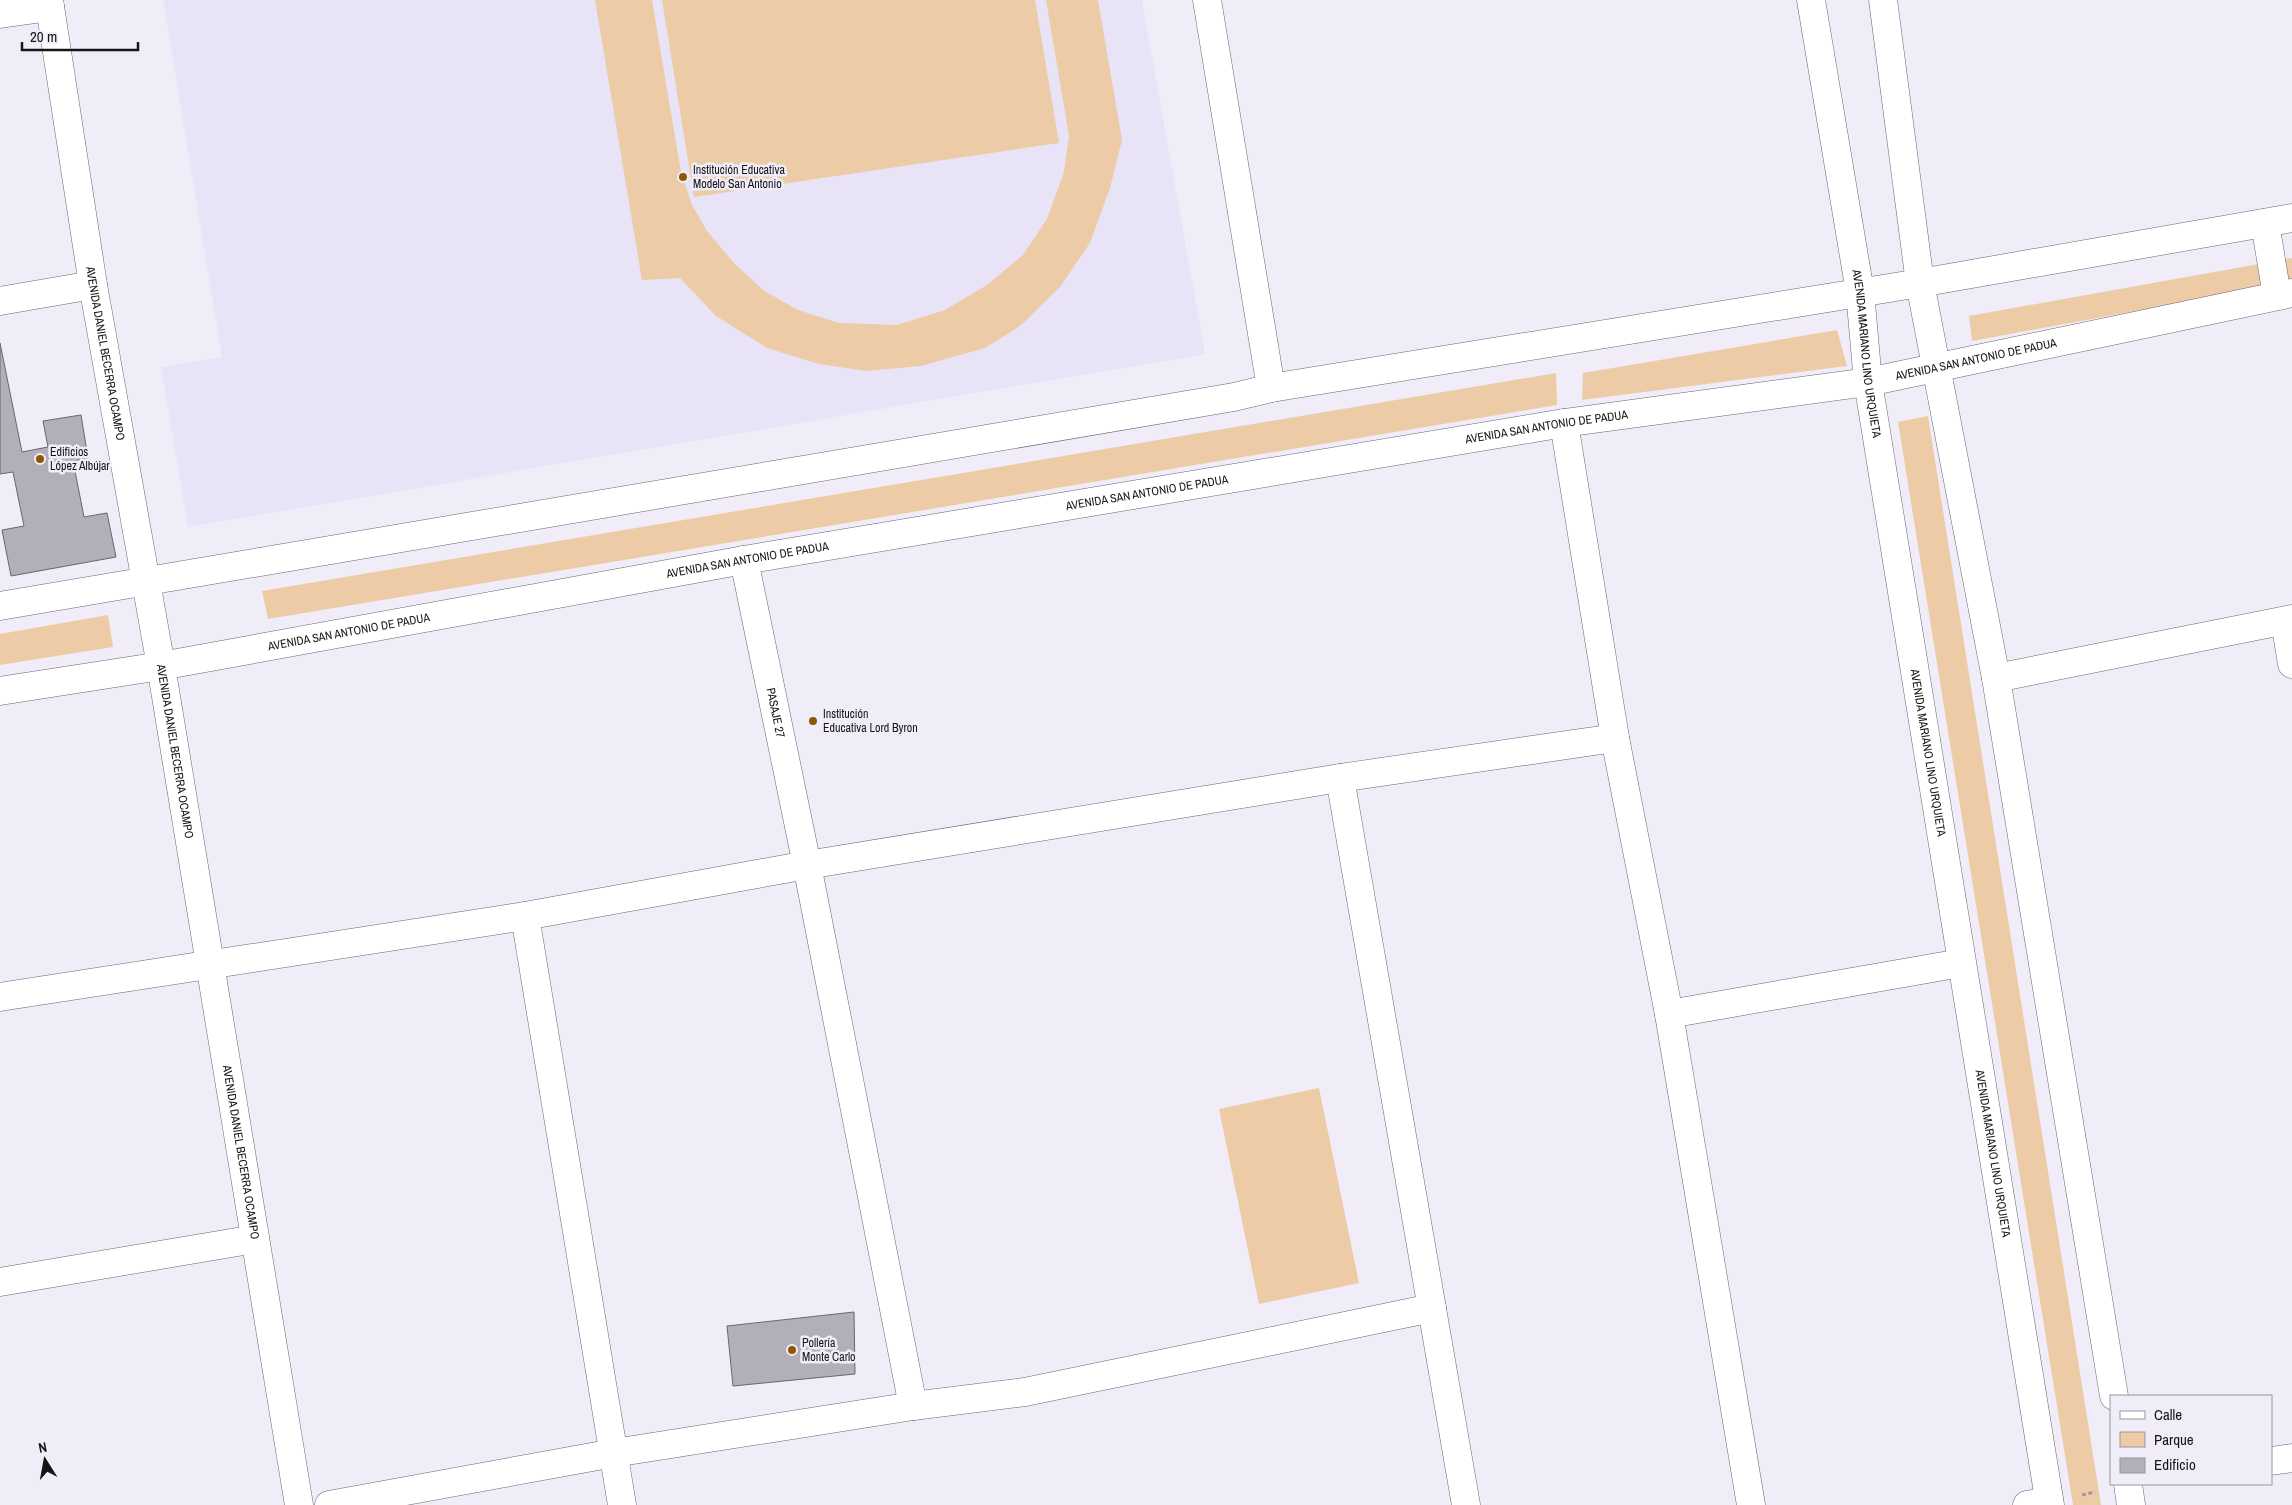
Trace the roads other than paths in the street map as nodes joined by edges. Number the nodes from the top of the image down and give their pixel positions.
1 (1206, 0) edge
2 (1811, 0) edge
3 (1883, 0) edge
4 (49, 3) edge
5 (0, 14) edge
6 (2292, 218) edge
7 (2265, 223) junction
8 (1920, 283) junction
9 (93, 285) junction
10 (1860, 292) junction
11 (2285, 294) edge
12 (0, 301) edge
13 (1937, 367) junction
14 (1868, 382) junction
15 (1271, 388) junction
16 (1564, 422) junction
17 (744, 560) junction
18 (146, 581) junction
19 (0, 606) edge
20 (2288, 620) edge
21 (2292, 664) edge
22 (161, 666) junction
23 (1996, 678) junction
24 (0, 691) edge
25 (1615, 738) junction
26 (1340, 778) junction
27 (807, 865) junction
28 (525, 916) junction
29 (1961, 963) junction
30 (209, 964) junction
31 (0, 997) edge
32 (1669, 1014) junction
33 (255, 1239) junction
34 (0, 1282) edge
35 (1432, 1308) junction
36 (2114, 1395) edge
37 (913, 1406) junction
38 (614, 1453) junction
39 (2292, 1458) edge
40 (2272, 1461) edge
41 (2042, 1504) edge
42 (299, 1505) edge
43 (329, 1505) edge
44 (622, 1505) edge
45 (1466, 1505) edge
46 (1752, 1505) edge

1 - 15 street
2 - 10 street, AVENIDA MARIANO LINO URQUIETA
3 - 8 street
4 - 5 street
4 - 9 street, AVENIDA DANIEL BECERRA OCAMPO
6 - 7 street
7 - 8 street
7 - 11 street
8 - 10 street
8 - 13 street
9 - 12 street
9 - 18 street, AVENIDA DANIEL BECERRA OCAMPO
10 - 14 street, AVENIDA MARIANO LINO URQUIETA
10 - 15 street
11 - 13 street, AVENIDA SAN ANTONIO DE PADUA
13 - 14 street, AVENIDA SAN ANTONIO DE PADUA
13 - 23 street
14 - 16 street, AVENIDA SAN ANTONIO DE PADUA
14 - 29 street, AVENIDA MARIANO LINO URQUIETA
15 - 18 street
16 - 17 street, AVENIDA SAN ANTONIO DE PADUA
16 - 25 street
17 - 22 street, AVENIDA SAN ANTONIO DE PADUA
17 - 27 street, PASAJE 27
18 - 19 street
18 - 22 street, AVENIDA DANIEL BECERRA OCAMPO
20 - 21 street
20 - 23 street
22 - 24 street, AVENIDA SAN ANTONIO DE PADUA
22 - 30 street, AVENIDA DANIEL BECERRA OCAMPO
23 - 36 street
25 - 26 street
25 - 32 street
26 - 27 street
26 - 35 street
27 - 28 street
27 - 37 street, PASAJE 27
28 - 30 street
28 - 38 street
29 - 32 street
29 - 41 street, AVENIDA MARIANO LINO URQUIETA
30 - 31 street
30 - 33 street, AVENIDA DANIEL BECERRA OCAMPO
32 - 46 street
33 - 34 street
33 - 42 street, AVENIDA DANIEL BECERRA OCAMPO
35 - 37 street
35 - 45 street
37 - 38 street
38 - 43 street
38 - 44 street
39 - 40 street

